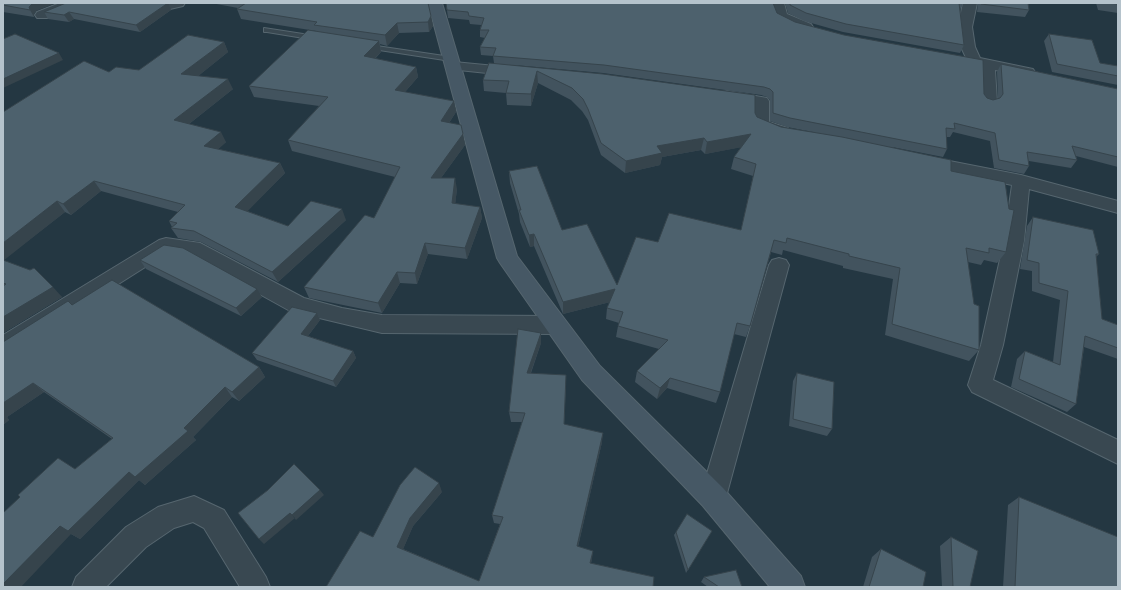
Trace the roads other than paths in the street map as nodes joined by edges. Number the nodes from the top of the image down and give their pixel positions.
1 (71, 3) edge
2 (156, 3) edge
3 (178, 3) edge
4 (436, 3) edge
5 (777, 3) edge
6 (970, 3) edge
7 (42, 15) dead end
8 (267, 30) edge
9 (820, 32) edge
10 (321, 39) edge
11 (359, 45) edge
12 (958, 58) edge
13 (452, 62) junction
14 (980, 62) junction
15 (529, 73) edge
16 (1040, 75) edge
17 (711, 94) edge
18 (988, 102) edge
19 (800, 136) edge
20 (911, 158) edge
21 (1021, 181) junction
22 (1118, 207) edge
23 (779, 265) dead end
24 (556, 325) junction
25 (8, 337) edge
26 (1118, 452) edge
27 (713, 497) junction
28 (86, 587) edge
29 (256, 587) edge
30 (790, 587) edge

1 - 7 street
2 - 3 street
4 - 13 main road
5 - 9 street
6 - 14 street
8 - 10 lane
11 - 13 lane
12 - 14 street
13 - 15 street
13 - 24 main road
14 - 16 street
14 - 18 street
17 - 19 street
20 - 21 street
21 - 22 street
21 - 26 street
23 - 27 street
24 - 25 street
24 - 27 main road
27 - 30 main road
28 - 29 street

